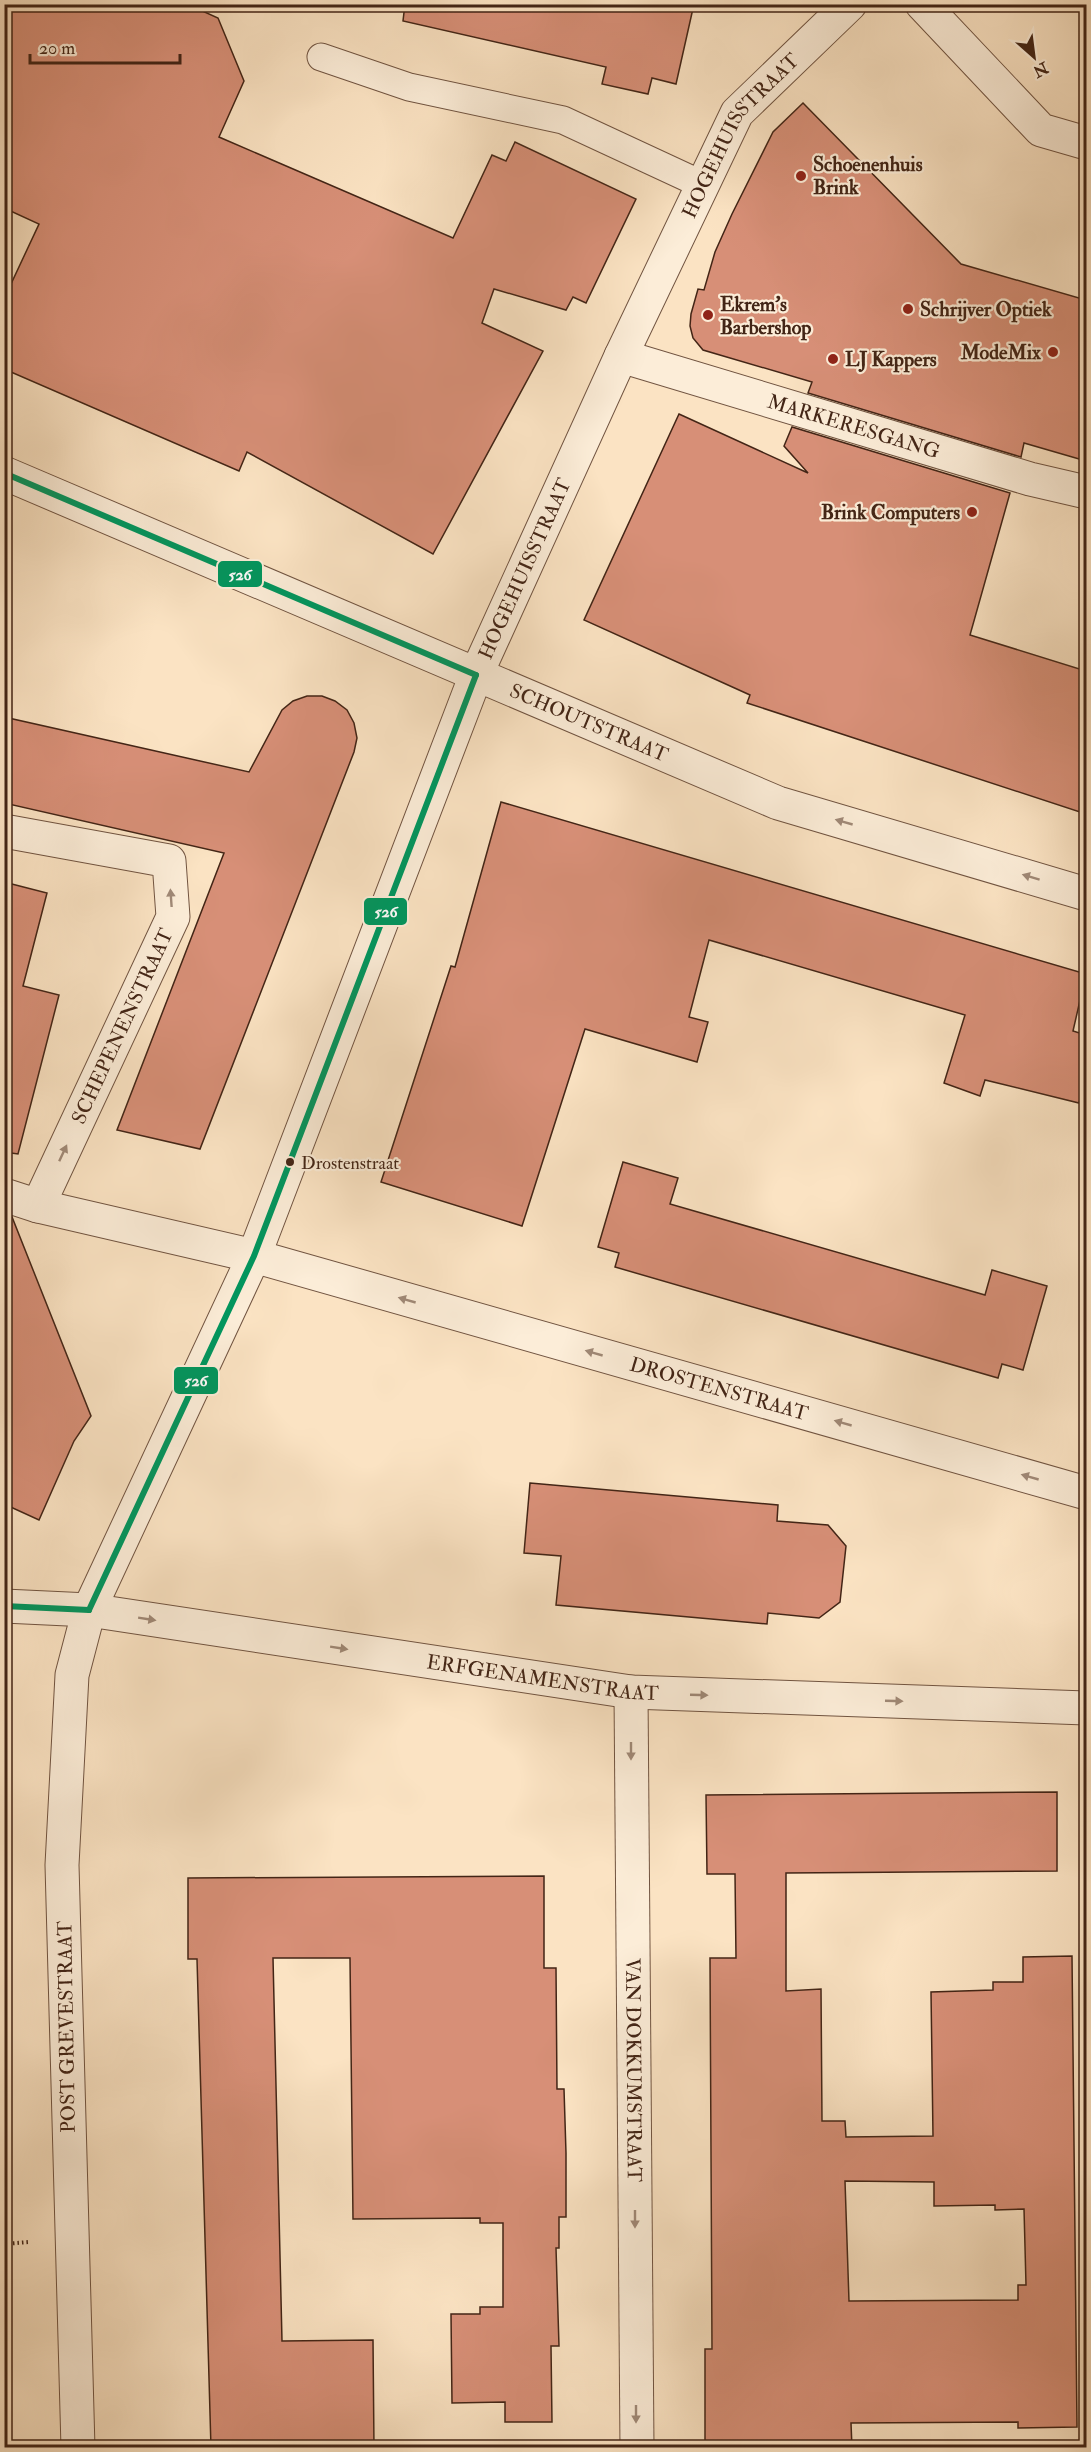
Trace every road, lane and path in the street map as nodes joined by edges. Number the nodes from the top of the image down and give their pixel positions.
1 (850, 4) edge
2 (922, 4) edge
3 (321, 57) dead end
4 (1086, 143) edge
5 (703, 185) junction
6 (621, 356) junction
7 (4, 473) edge
8 (1086, 492) edge
9 (476, 675) junction
10 (4, 831) edge
11 (1086, 894) edge
12 (4, 1195) edge
13 (38, 1206) junction
14 (254, 1256) junction
15 (1086, 1493) edge
16 (4, 1606) edge
17 (89, 1610) junction
18 (631, 1692) junction
19 (1086, 1708) edge
20 (78, 2448) edge
21 (637, 2448) edge

1 - 5 street, HOGEHUISSTRAAT
2 - 4 street
3 - 5 lane
5 - 6 street, HOGEHUISSTRAAT
6 - 8 street, MARKERESGANG
6 - 9 street, HOGEHUISSTRAAT
7 - 9 street, SCHOUTSTRAAT
11 -> 9 street, SCHOUTSTRAAT
9 - 14 street, HOGEHUISSTRAAT
13 -> 10 street, SCHEPENENSTRAAT
12 - 13 street, DROSTENSTRAAT
13 - 14 street, DROSTENSTRAAT
15 -> 14 street, DROSTENSTRAAT
14 - 17 street, HOGEHUISSTRAAT
16 - 17 street, ERFGENAMENSTRAAT
17 -> 18 street, ERFGENAMENSTRAAT
17 - 20 street, POST GREVESTRAAT
18 -> 19 street, ERFGENAMENSTRAAT
18 -> 21 street, VAN DOKKUMSTRAAT

